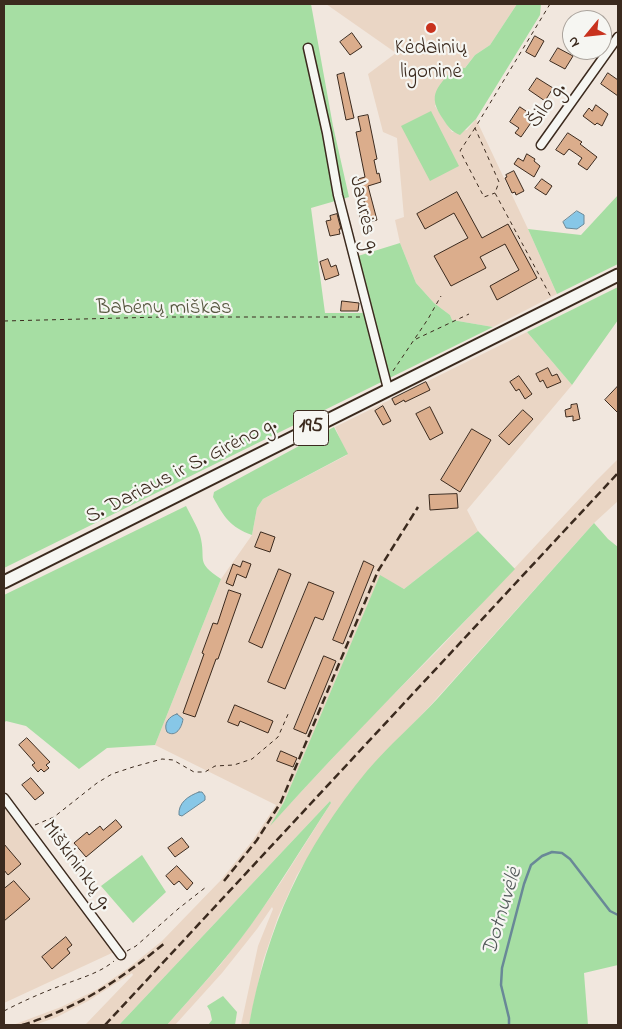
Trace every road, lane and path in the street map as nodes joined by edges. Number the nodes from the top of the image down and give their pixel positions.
1 (550, 4) edge
2 (618, 37) edge
3 (308, 48) dead end
4 (475, 128) junction
5 (541, 145) dead end
6 (495, 193) junction
7 (618, 275) edge
8 (442, 296) dead end
9 (556, 306) junction
10 (469, 314) dead end
11 (370, 317) junction
12 (4, 321) edge
13 (414, 339) junction
14 (387, 386) junction
15 (4, 582) edge
16 (289, 712) dead end
17 (4, 798) edge
18 (28, 829) junction
19 (206, 887) dead end
20 (121, 954) junction
21 (4, 1011) edge

1 - 4 path
2 - 5 street, Šilo g.
3 - 11 street, Jaurės g.
4 - 6 path
4 - 6 path
6 - 9 path
7 - 9 main road, S. Dariaus ir S. Girėno g. / 195
8 - 13 path
9 - 14 main road, S. Dariaus ir S. Girėno g. / 195
10 - 13 path
11 - 12 path
11 - 14 street, Jaurės g.
13 - 14 path
14 - 15 main road, S. Dariaus ir S. Girėno g. / 195
16 - 18 path
17 - 18 street, Miškininkų g.
18 - 20 street, Miškininkų g.
19 - 20 path
20 - 21 path

